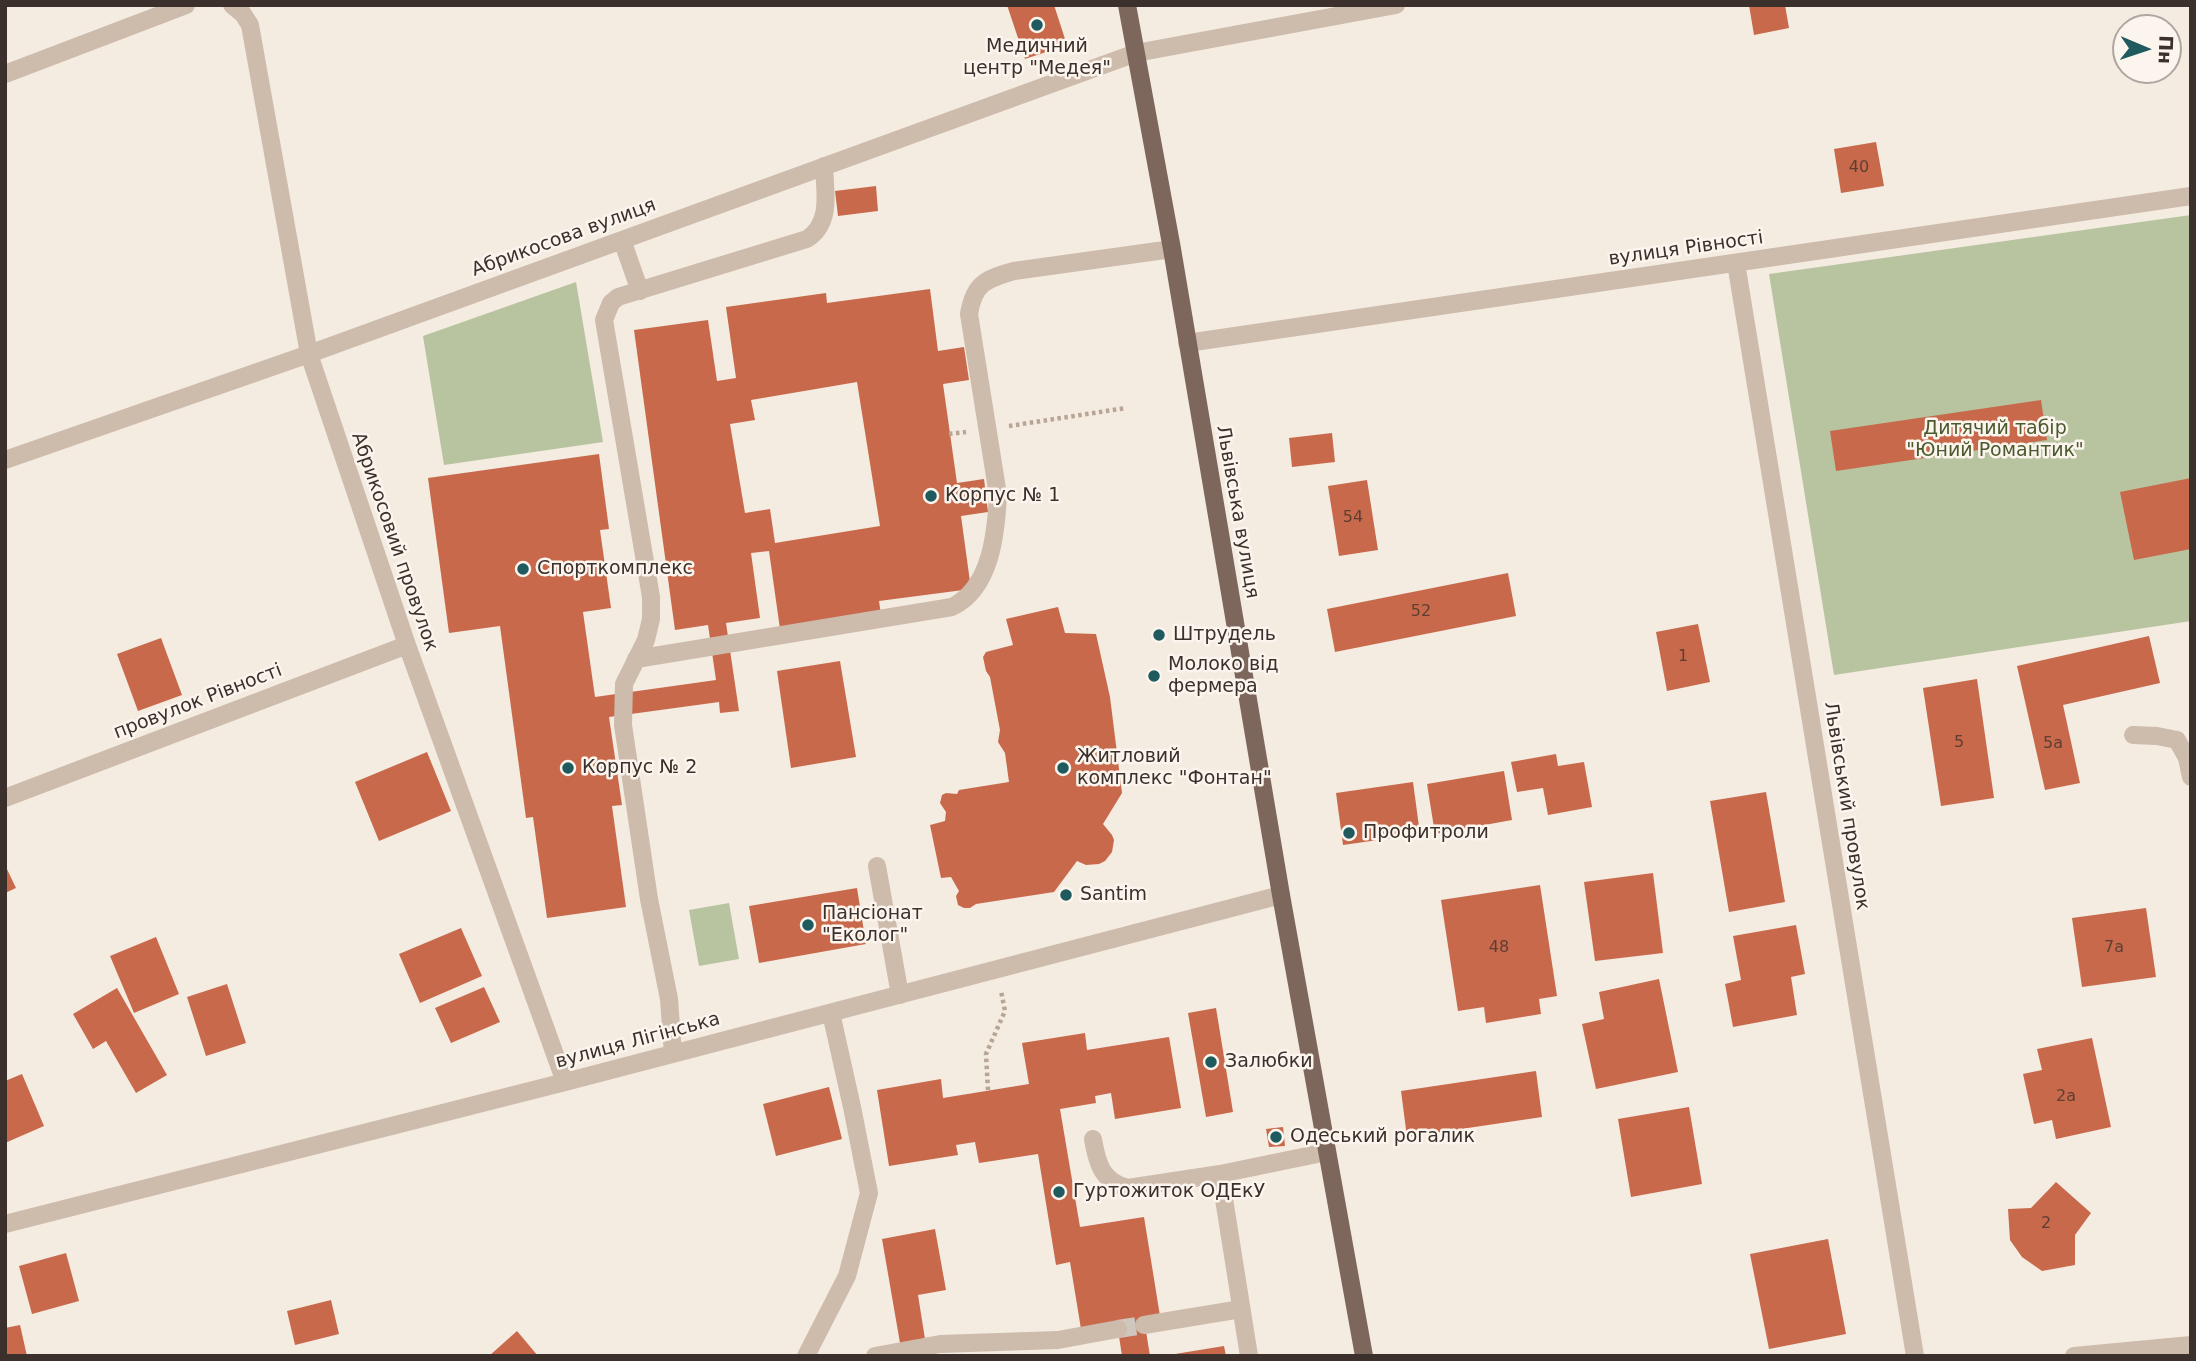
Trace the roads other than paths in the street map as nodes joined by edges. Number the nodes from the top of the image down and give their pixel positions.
1 (186, 5) edge
2 (232, 5) edge
3 (1127, 5) edge
4 (1396, 5) edge
5 (1136, 53) junction
6 (5, 74) edge
7 (824, 166) junction
8 (2191, 196) edge
9 (622, 240) junction
10 (1172, 249) junction
11 (1736, 263) junction
12 (640, 291) junction
13 (1187, 343) junction
14 (309, 354) junction
15 (5, 460) edge
16 (407, 645) junction
17 (636, 659) junction
18 (2133, 735) dead end
19 (2191, 777) edge
20 (5, 798) edge
21 (877, 866) dead end
22 (1281, 895) junction
23 (900, 995) junction
24 (831, 1013) junction
25 (673, 1054) junction
26 (565, 1082) junction
27 (1093, 1139) dead end
28 (1327, 1153) junction
29 (1220, 1174) junction
30 (5, 1224) edge
31 (1241, 1309) junction
32 (1144, 1325) tunnel mouth
33 (1118, 1329) tunnel mouth
34 (2191, 1345) edge
35 (806, 1356) edge
36 (875, 1356) edge
37 (1249, 1356) edge
38 (1364, 1356) edge
39 (1915, 1356) edge
40 (2074, 1356) edge

1 - 6 street
2 - 14 street, Абрикосовий провулок
3 - 5 main road, Львівська вулиця
4 - 5 street, Абрикосова вулиця
5 - 7 street, Абрикосова вулиця
5 - 10 main road, Львівська вулиця
7 - 9 street, Абрикосова вулиця
7 - 12 street
8 - 11 street, вулиця Рівності
9 - 12 street
9 - 14 street, Абрикосова вулиця
10 - 13 main road, Львівська вулиця
10 - 17 street
11 - 13 street, вулиця Рівності
11 - 39 street, Львівський провулок
12 - 17 street
13 - 22 main road, Львівська вулиця
14 - 15 street, Абрикосова вулиця
14 - 16 street, Абрикосовий провулок
16 - 20 street, провулок Рівності
16 - 26 street, Абрикосовий провулок
17 - 25 street
18 - 19 street
21 - 23 street
22 - 23 street, вулиця Лігінська
22 - 28 main road, Львівська вулиця
23 - 24 street, вулиця Лігінська
24 - 25 street, вулиця Лігінська
24 - 35 street
25 - 26 street, вулиця Лігінська
26 - 30 street, вулиця Лігінська
27 - 29 street
28 - 29 street
28 - 38 main road, Львівська вулиця
29 - 31 street
31 - 32 street
31 - 37 street
33 - 36 street
34 - 40 street

